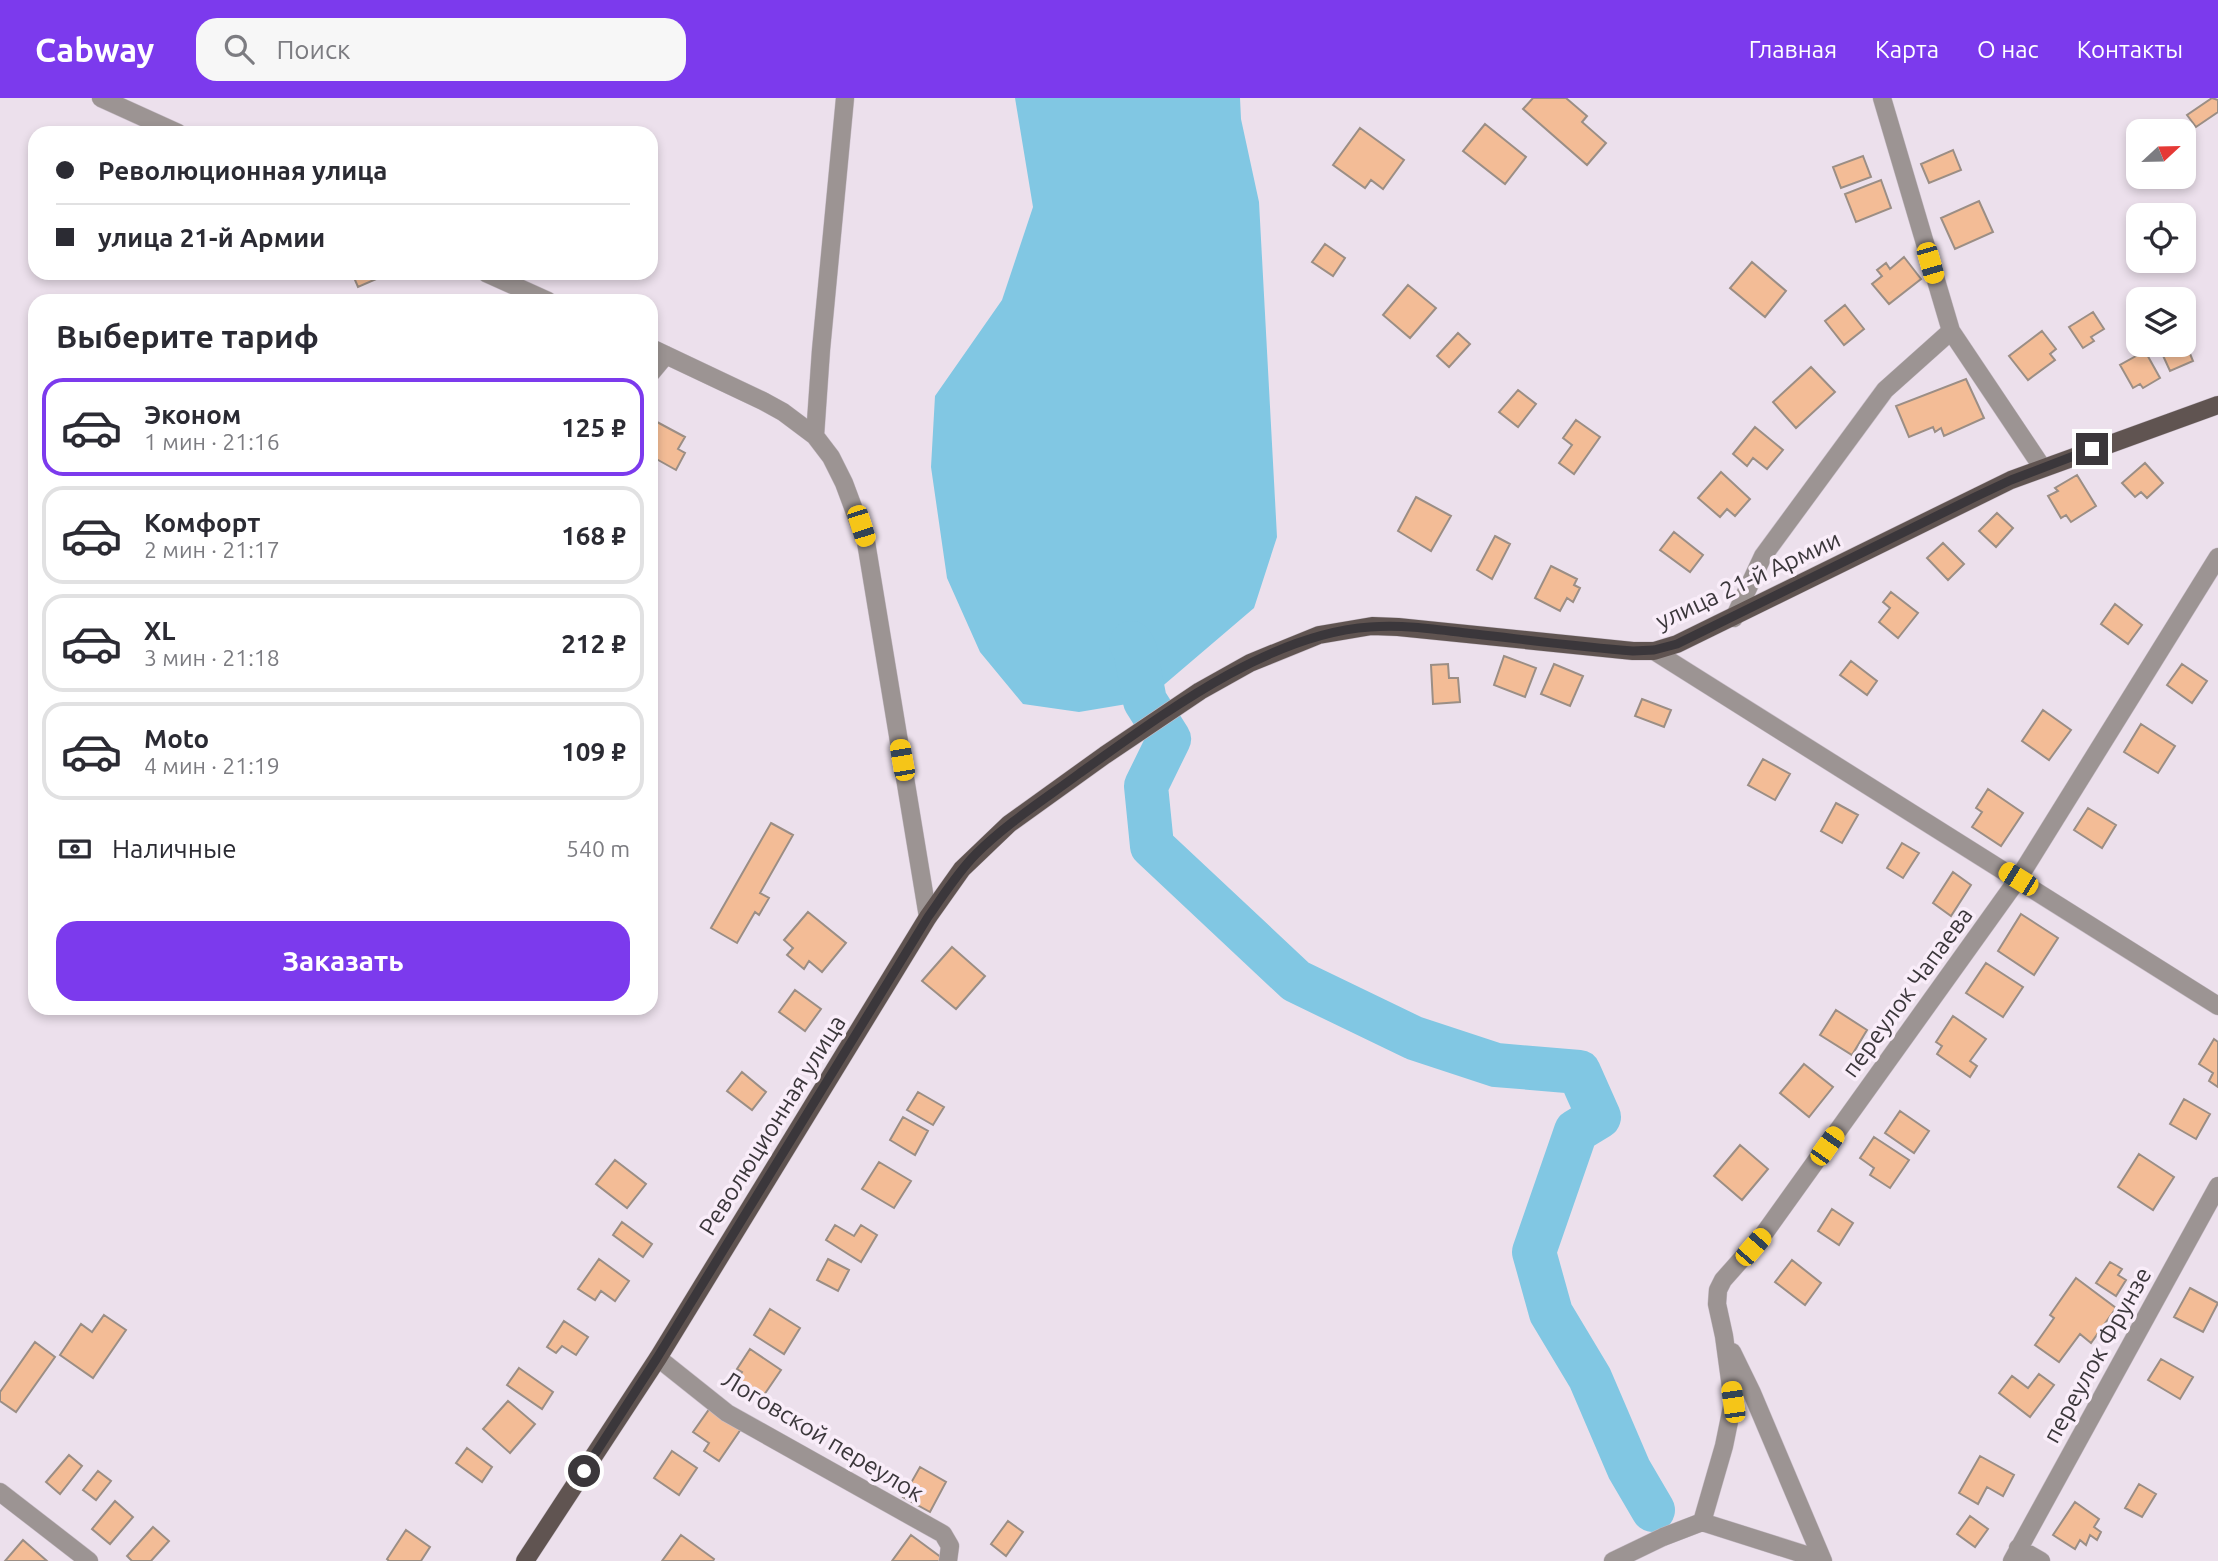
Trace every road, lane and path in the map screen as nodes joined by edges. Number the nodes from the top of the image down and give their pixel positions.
1 (101, 98) edge
2 (845, 98) edge
3 (1882, 98) edge
4 (163, 126) edge
5 (502, 280) edge
6 (532, 294) edge
7 (1951, 331) junction
8 (659, 351) edge
9 (2218, 405) edge
10 (815, 436) junction
11 (2042, 467) junction
12 (2218, 557) edge
13 (1734, 618) junction
14 (1654, 650) junction
15 (1105, 755) joint
16 (2018, 879) junction
17 (928, 917) junction
18 (2218, 1006) edge
19 (2218, 1186) edge
20 (1724, 1336) junction
21 (657, 1358) junction
22 (0, 1492) edge
23 (1702, 1522) junction
24 (2015, 1555) edge
25 (89, 1561) edge
26 (525, 1561) edge
27 (948, 1561) edge
28 (1612, 1561) edge
29 (1823, 1561) edge
30 (2041, 1561) edge

1 - 4 street
2 - 10 street
3 - 7 street
5 - 6 street
7 - 11 street
7 - 13 street
8 - 10 street
9 - 11 main road, улица 21-й Армии
10 - 17 street
11 - 13 main road, улица 21-й Армии
12 - 16 street, переулок Чапаева
13 - 14 main road, улица 21-й Армии
14 - 15 main road, улица 21-й Армии
14 - 16 street
15 - 17 main road, Революционная улица
16 - 18 street
16 - 20 street, переулок Чапаева
17 - 21 main road, Революционная улица
19 - 24 street, переулок Фрунзе
20 - 23 street
20 - 29 street
21 - 26 main road, Революционная улица
21 - 27 street, Логовской переулок
22 - 25 street
23 - 28 street
23 - 29 street
24 - 30 street, переулок Фрунзе

